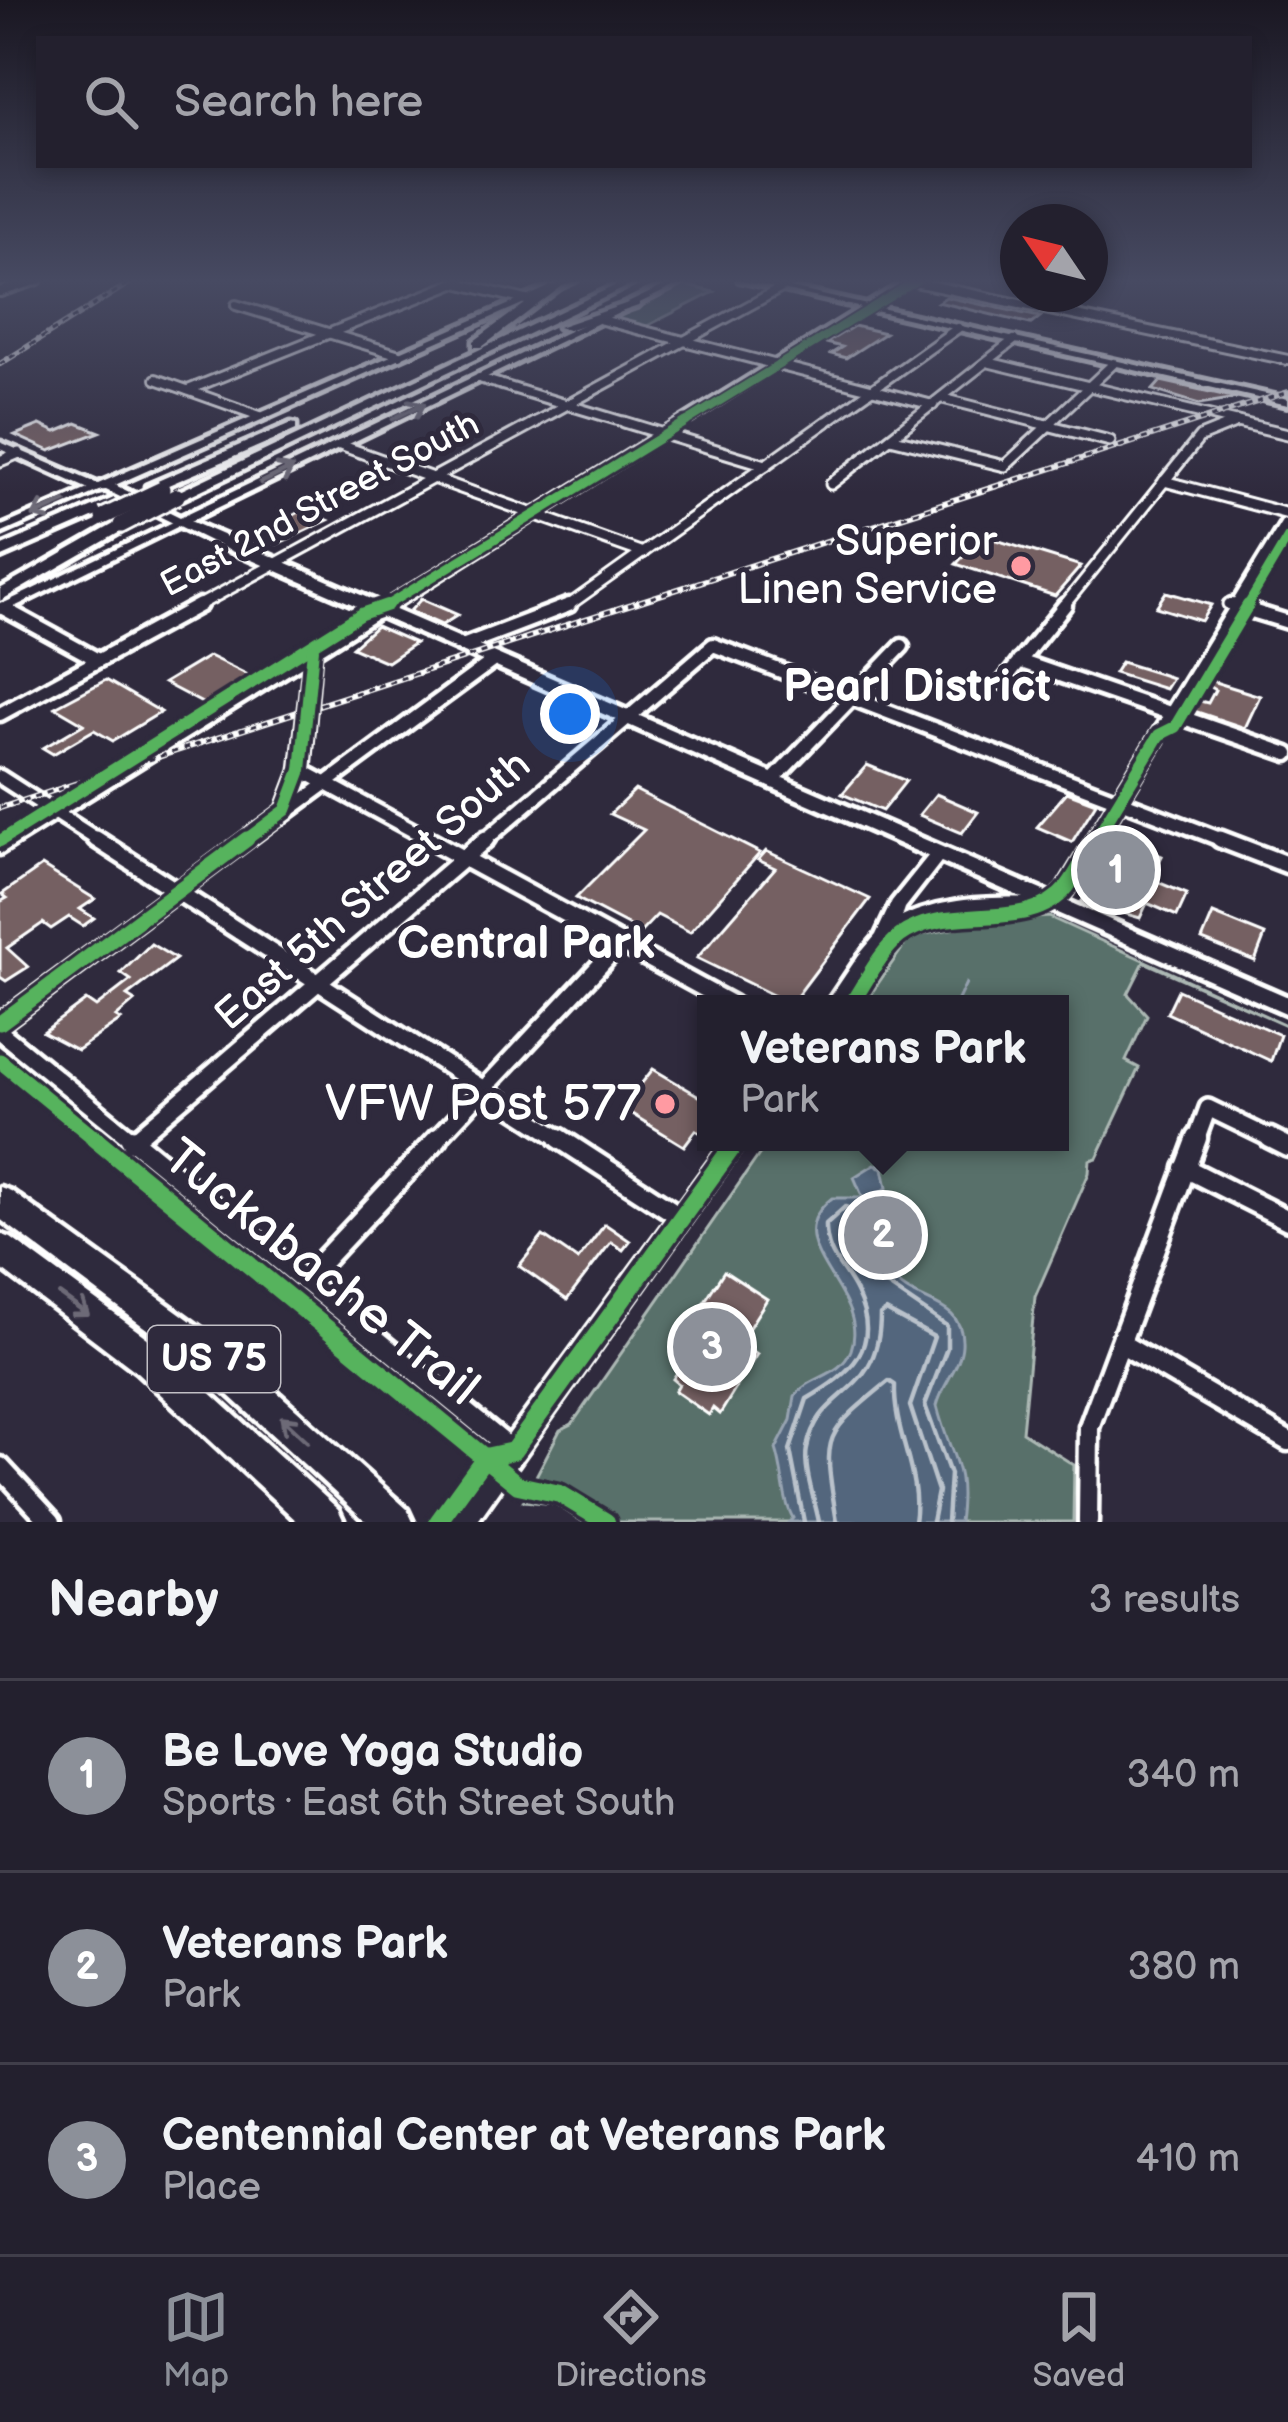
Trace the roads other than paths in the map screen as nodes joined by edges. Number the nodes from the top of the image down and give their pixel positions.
1 (285, 351) edge
2 (387, 351) edge
3 (409, 351) edge
4 (464, 351) edge
5 (484, 351) edge
6 (497, 351) edge
7 (536, 351) edge
8 (667, 351) edge
9 (724, 351) edge
10 (796, 351) edge
11 (926, 351) edge
12 (1000, 351) edge
13 (1064, 351) edge
14 (1245, 351) edge
15 (400, 355) junction
16 (1288, 360) edge
17 (987, 362) junction
18 (1114, 362) junction
19 (775, 364) junction
20 (445, 369) junction
21 (478, 378) junction
22 (156, 380) dead end
23 (1090, 387) junction
24 (872, 389) junction
25 (188, 390) junction
26 (937, 401) junction
27 (1288, 402) edge
28 (568, 405) junction
29 (260, 416) junction
30 (1237, 422) junction
31 (1048, 425) junction
32 (662, 434) junction
33 (1288, 434) edge
34 (890, 438) junction
35 (1110, 441) dead end
36 (0, 445) edge
37 (340, 445) junction
38 (19, 453) junction
39 (0, 461) edge
40 (766, 465) junction
41 (433, 478) junction
42 (1164, 481) junction
43 (831, 484) dead end
44 (97, 488) junction
45 (164, 490) junction
46 (532, 514) junction
47 (1288, 517) edge
48 (178, 523) junction
49 (121, 525) junction
50 (0, 531) edge
51 (643, 553) junction
52 (1, 556) edge
53 (274, 564) junction
54 (0, 585) edge
55 (1, 605) edge
56 (1232, 605) junction
57 (379, 610) junction
58 (1288, 622) edge
59 (462, 646) junction
60 (902, 646) dead end
61 (314, 650) junction
62 (98, 660) junction
63 (494, 660) junction
64 (1019, 661) junction
65 (1003, 682) dead end
66 (852, 698) junction
67 (0, 714) edge
68 (1172, 714) junction
69 (624, 717) junction
70 (1288, 754) edge
71 (301, 770) junction
72 (0, 777) edge
73 (772, 782) junction
74 (325, 783) junction
75 (1119, 800) junction
76 (54, 813) junction
77 (265, 829) junction
78 (0, 848) edge
79 (939, 854) junction
80 (462, 857) junction
81 (1288, 865) edge
82 (178, 892) junction
83 (1051, 904) junction
84 (884, 938) junction
85 (621, 943) junction
86 (318, 982) junction
87 (716, 995) edge
88 (842, 995) edge
89 (1288, 1006) edge
90 (0, 1023) edge
91 (0, 1032) edge
92 (483, 1089) junction
93 (132, 1142) junction
94 (1288, 1147) edge
95 (729, 1151) edge
96 (1185, 1168) junction
97 (0, 1201) edge
98 (681, 1217) junction
99 (1288, 1220) edge
100 (0, 1249) edge
101 (304, 1281) junction
102 (1121, 1344) junction
103 (1288, 1441) edge
104 (513, 1451) junction
105 (0, 1467) edge
106 (387, 1515) edge
107 (51, 1522) edge
108 (326, 1522) edge
109 (461, 1522) edge
110 (1088, 1522) edge

1 - 25 street
2 - 15 street
3 - 15 main road
4 - 45 highway
5 - 20 highway
6 - 20 highway
7 - 21 main road
8 - 28 street, East 2nd Street South
9 - 19 street
10 - 19 street
11 - 24 street
12 - 17 street
13 - 18 main road
14 - 16 street
15 - 29 main road
17 - 23 street
17 - 26 street
18 - 23 street
18 - 27 main road
19 - 24 street
19 - 32 street
20 - 45 highway
21 - 28 street
37 -> 21 main road
22 - 25 street
23 - 30 street
23 - 31 street
24 - 26 street
24 - 40 street
25 - 29 street
26 - 31 street
26 - 34 street
28 - 32 street
28 - 41 street, East 2nd Street South
29 - 44 main road
30 - 33 street
30 - 42 street
31 - 34 street
31 - 35 street
32 - 40 street
32 - 46 street
34 - 43 street
36 - 38 main road
37 - 41 street
48 -> 37 main road
38 - 39 street
38 - 44 main road
40 - 51 street
41 - 46 street
41 - 53 street, East 2nd Street South
42 - 47 street
42 - 64 street
44 - 48 main road
44 -> 50 street
45 - 49 highway, bridge
45 - 52 highway, bridge
46 - 51 street
46 - 57 street
47 - 56 street
48 - 53 main road
48 - 55 street
49 - 54 highway
49 - 55 highway
51 - 59 street
53 - 57 main road
53 - 62 street, East 2nd Street South
55 - 62 street
56 - 58 street
56 - 68 street
57 - 59 main road
57 - 61 street
59 - 63 main road
60 - 66 street
61 - 71 street
61 - 76 street
62 - 67 street, East 2nd Street South
63 - 69 main road
63 - 74 street
64 - 65 street
64 - 68 street
66 - 69 street, East 5th Street South
66 - 73 street
66 - 75 street
68 - 70 street
68 - 75 street
69 - 73 main road
69 - 80 street, East 5th Street South
71 - 74 street
71 - 77 street
72 - 76 street
73 - 79 main road
74 - 77 street
74 - 80 street
75 - 81 street
75 - 83 street
76 - 78 street
76 - 82 street
77 - 82 street
79 - 83 main road
79 - 84 street
80 - 85 street
80 - 86 street, East 5th Street South
82 - 86 street
82 - 90 street
83 - 84 street
83 - 89 main road
84 - 88 street
85 - 87 street
85 - 92 street
86 - 92 street
86 - 93 street, East 5th Street South
91 - 93 street
92 - 98 street
92 - 101 street
93 - 101 street
94 - 96 street
95 - 98 street
96 - 99 street
96 - 102 street
106 -> 97 highway, US 75
98 - 104 street
100 -> 108 highway, US 75
101 - 104 street
102 - 103 street
102 - 110 street
104 - 109 street
105 - 107 street

